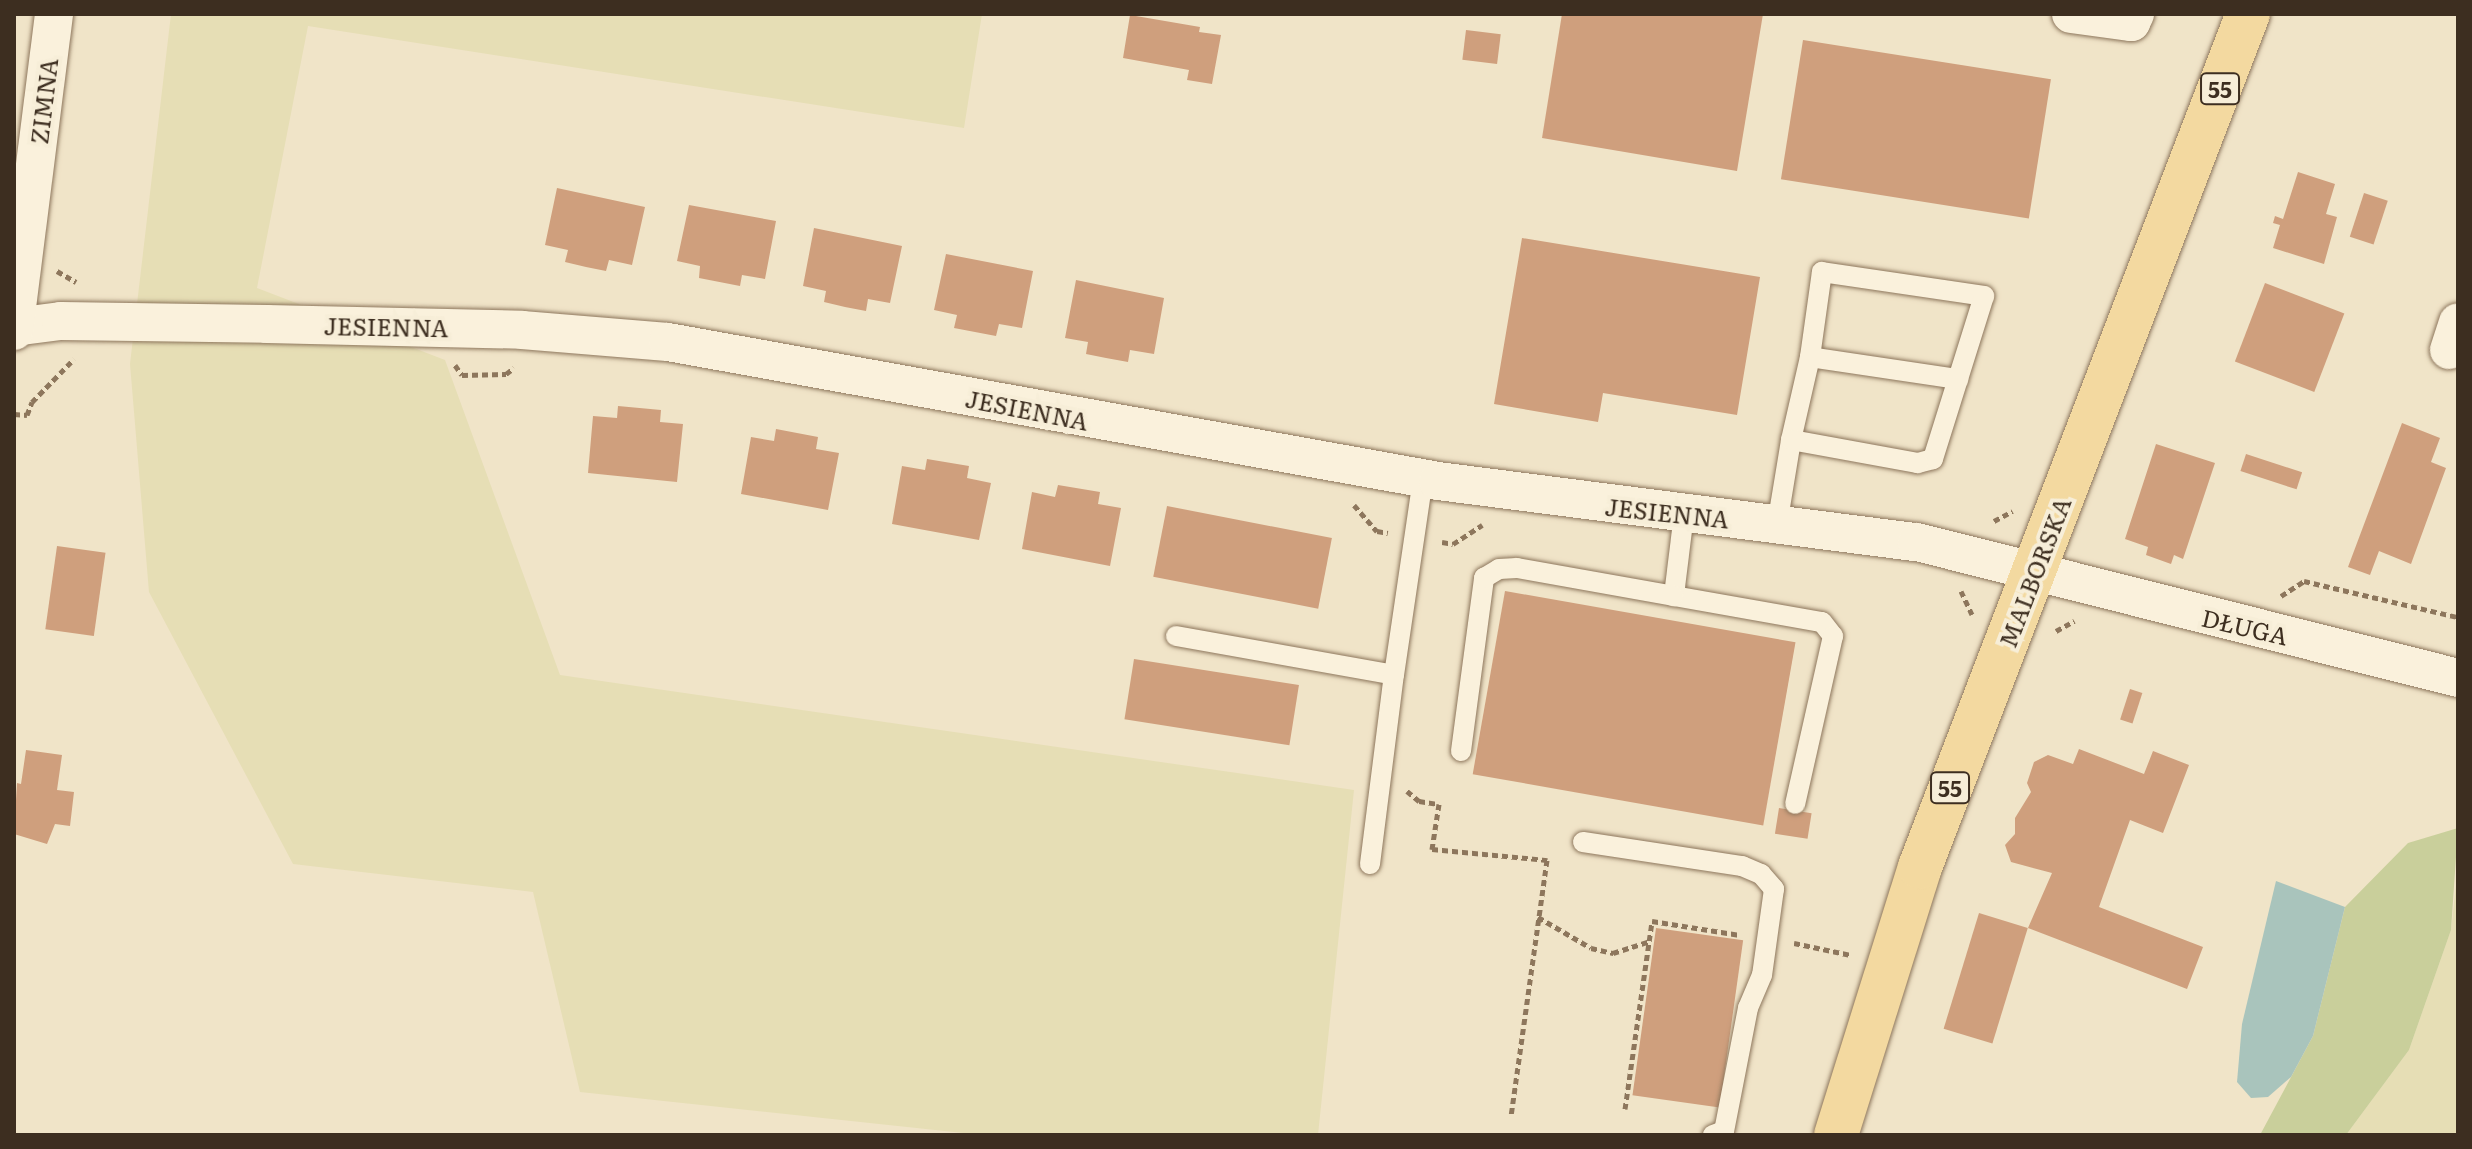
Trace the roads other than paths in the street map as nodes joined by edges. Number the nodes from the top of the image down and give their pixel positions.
1 (54, 14) edge
2 (2071, 14) edge
3 (2135, 14) edge
4 (2248, 14) edge
5 (25, 156) edge
6 (14, 328) edge
7 (1810, 357) junction
8 (1958, 379) junction
9 (1791, 440) junction
10 (1423, 478) junction
11 (1684, 514) junction
12 (1777, 525) junction
13 (2033, 571) junction
14 (1674, 596) junction
15 (1176, 636) dead end
16 (1394, 675) junction
17 (2458, 678) edge
18 (1461, 751) dead end
19 (1795, 804) dead end
20 (1583, 842) dead end
21 (1370, 864) dead end
22 (1719, 1134) edge
23 (1836, 1135) edge

1 - 5 street, ZIMNA
2 - 3 street
4 - 13 main road, MALBORSKA / 55
5 - 6 street, ZIMNA
6 - 10 street, JESIENNA
7 - 8 lane
7 - 8 lane
7 - 9 lane
8 - 9 lane
9 - 12 lane
10 - 11 street, JESIENNA
10 - 16 lane
11 - 12 street, JESIENNA
11 - 14 lane
12 - 13 street, JESIENNA
13 - 17 street, DŁUGA
13 - 23 main road, MALBORSKA / 55
14 - 18 lane
14 - 19 lane
15 - 16 lane
16 - 21 lane
20 - 22 lane

